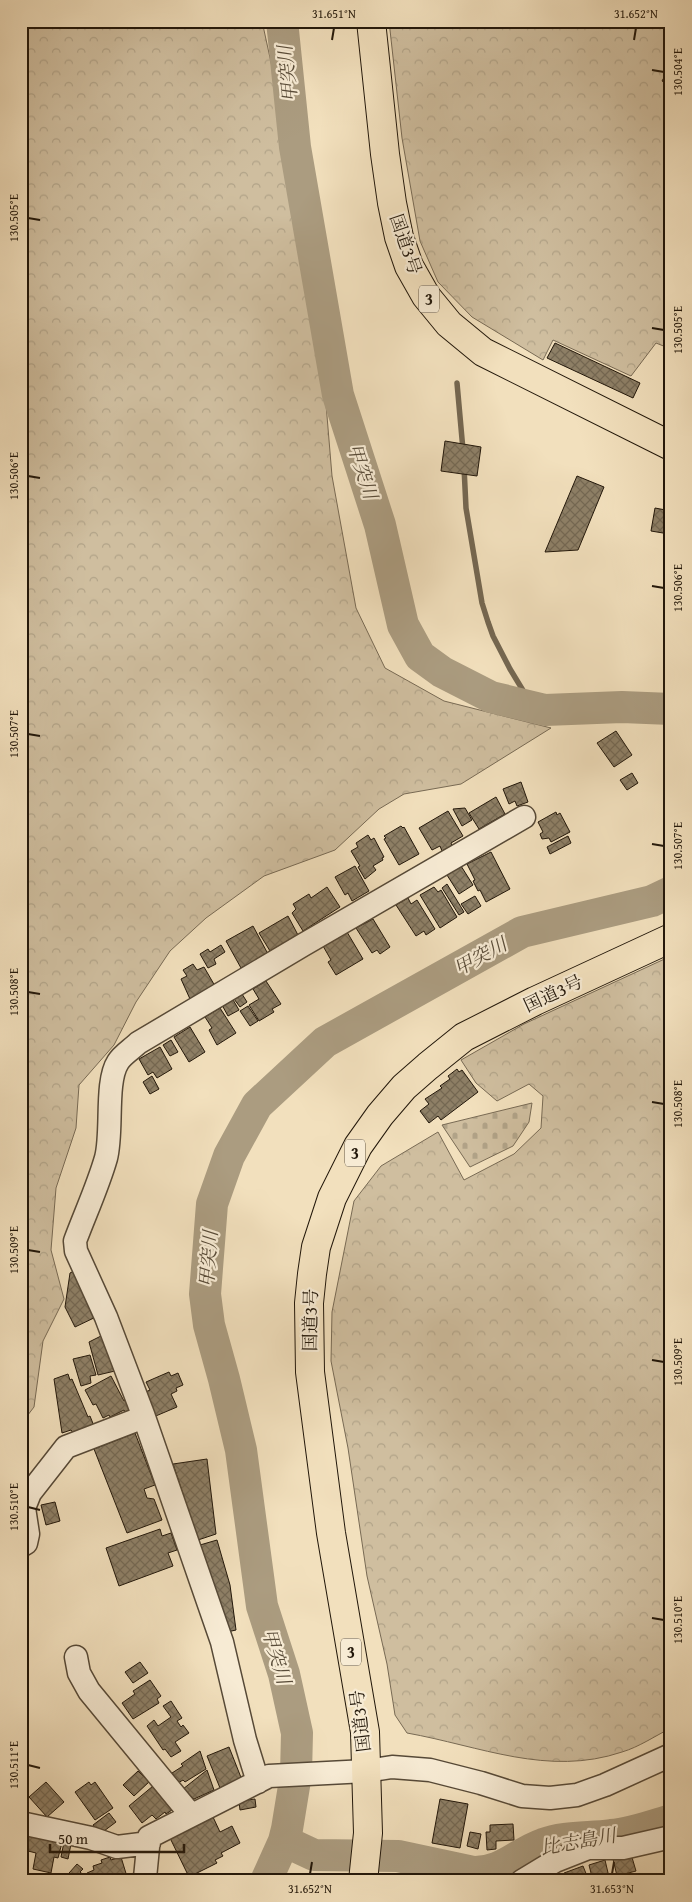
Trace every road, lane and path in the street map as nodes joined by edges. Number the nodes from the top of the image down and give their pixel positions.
1 (371, 21) edge
2 (671, 446) edge
3 (524, 817) dead end
4 (671, 938) edge
5 (144, 1417) junction
6 (21, 1546) edge
7 (76, 1657) dead end
8 (671, 1755) edge
9 (354, 1772) junction
10 (263, 1779) junction
11 (191, 1815) junction
12 (21, 1823) edge
13 (671, 1837) edge
14 (149, 1843) junction
15 (364, 1876) edge
16 (142, 1881) edge
17 (522, 1881) edge

1 - 2 highway, 国道3号 / 3
3 - 5 street
4 - 9 highway, 国道3号 / 3
5 - 6 street
5 - 10 street
7 - 11 street
8 - 9 street
9 - 10 street
9 - 15 highway, 国道3号 / 3
10 - 11 street
11 - 14 street
12 - 14 street
13 - 17 street
14 - 16 street

